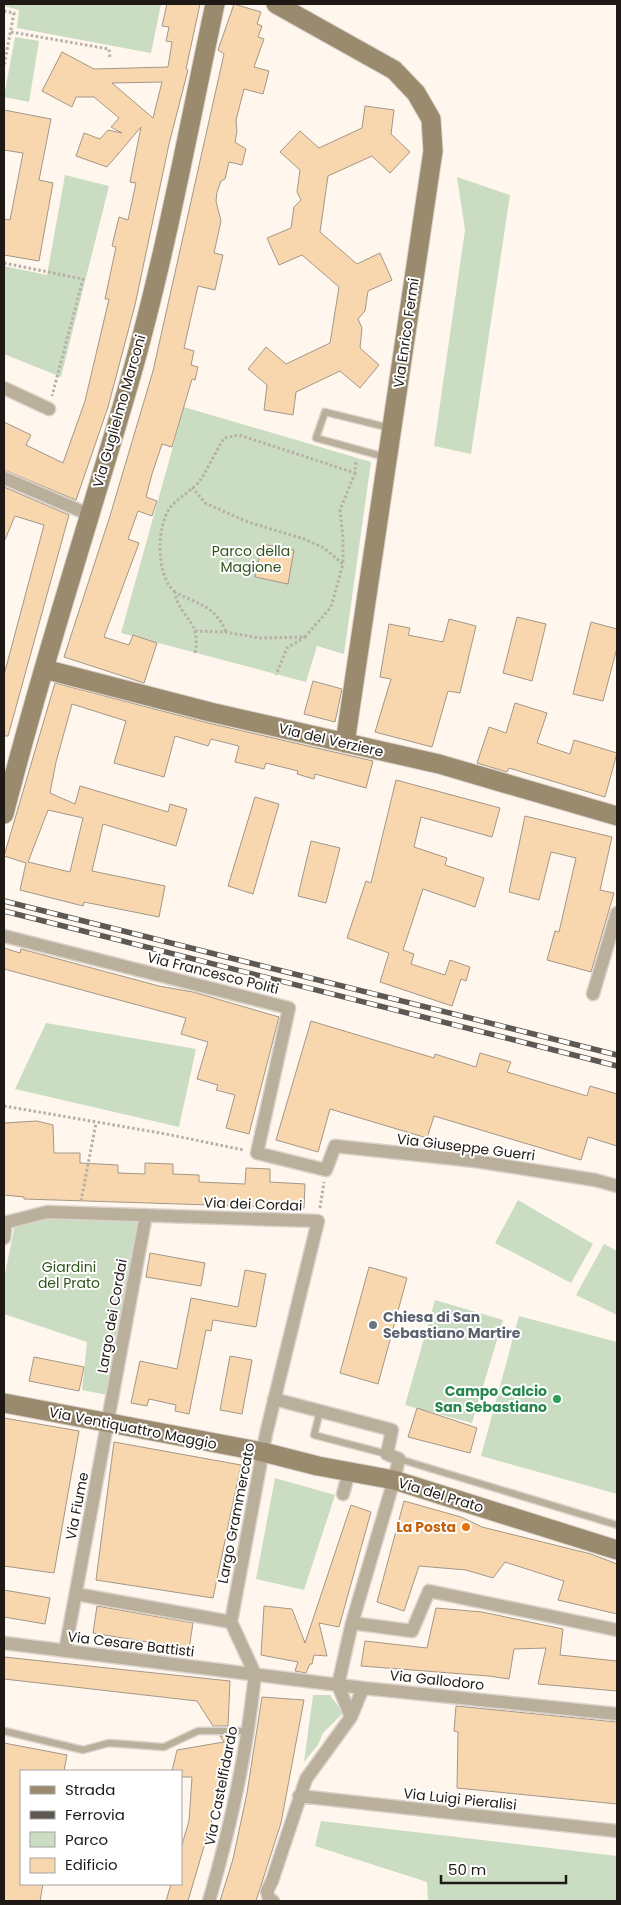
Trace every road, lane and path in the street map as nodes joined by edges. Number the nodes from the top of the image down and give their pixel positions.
1 (215, 4) edge
2 (276, 4) edge
3 (4, 10) edge
4 (10, 32) junction
5 (110, 59) dead end
6 (4, 66) edge
7 (4, 263) edge
8 (4, 388) edge
9 (49, 409) joint
10 (392, 429) junction
11 (357, 449) junction
12 (387, 458) junction
13 (355, 473) junction
14 (4, 478) edge
15 (192, 487) junction
16 (88, 514) junction
17 (343, 564) junction
18 (175, 592) junction
19 (195, 631) junction
20 (226, 632) junction
21 (305, 637) junction
22 (195, 653) dead end
23 (44, 669) junction
24 (276, 674) dead end
25 (345, 743) junction
26 (4, 814) edge
27 (617, 816) edge
28 (617, 913) edge
29 (4, 936) edge
30 (593, 994) dead end
31 (4, 1106) edge
32 (96, 1123) junction
33 (257, 1153) junction
34 (326, 1170) junction
35 (617, 1186) edge
36 (78, 1213) junction
37 (146, 1215) junction
38 (318, 1221) junction
39 (5, 1223) edge
40 (4, 1238) edge
41 (274, 1399) junction
42 (4, 1403) edge
43 (320, 1411) junction
44 (107, 1423) junction
45 (262, 1452) junction
46 (393, 1457) junction
47 (349, 1472) junction
48 (394, 1480) junction
49 (343, 1494) dead end
50 (617, 1525) edge
51 (617, 1550) edge
52 (76, 1594) junction
53 (230, 1622) junction
54 (352, 1623) junction
55 (617, 1630) edge
56 (4, 1643) edge
57 (65, 1651) junction
58 (254, 1674) junction
59 (338, 1685) junction
60 (363, 1688) junction
61 (617, 1714) edge
62 (351, 1717) junction
63 (4, 1731) edge
64 (248, 1731) junction
65 (299, 1796) junction
66 (617, 1831) edge
67 (209, 1901) edge
68 (273, 1901) edge

1 - 16 street, Via Guglielmo Marconi
2 - 10 street, Via Enrico Fermi
3 - 4 path
4 - 5 path
4 - 6 path
7 - 9 path
8 - 9 street
10 - 11 lane
10 - 12 street, Via Enrico Fermi
11 - 12 lane
11 - 13 path
12 - 25 street, Via Enrico Fermi
13 - 15 path
13 - 17 path
14 - 16 street
15 - 17 path
15 - 18 path
16 - 23 street, Via Guglielmo Marconi
17 - 21 path
18 - 19 path
18 - 20 path
19 - 20 path
19 - 22 path
20 - 21 path
21 - 24 path
23 - 25 street, Via del Verziere
23 - 26 street, Via Guglielmo Marconi
25 - 27 street, Via del Verziere
28 - 30 street
29 - 33 street, Via Francesco Politi
31 - 32 path
32 - 33 path
32 - 36 path
33 - 34 street
34 - 35 street, Via Giuseppe Guerri
34 - 38 path
36 - 37 street, Via dei Cordai
36 - 39 street, Via dei Cordai
37 - 38 street, Via dei Cordai
37 - 44 street, Largo dei Cordai
38 - 41 street, Via dei Cordai
39 - 40 street, Via dei Cordai
41 - 43 street
41 - 45 street, Largo Grammercato
42 - 44 street, Via Ventiquattro Maggio
43 - 46 street
43 - 46 lane
44 - 45 street, Via Ventiquattro Maggio
44 - 52 street, Via Fiume
45 - 47 street, Via del Prato
45 - 53 street, Largo Grammercato
46 - 48 street
46 - 50 lane
47 - 48 street, Via del Prato
47 - 49 street
48 - 51 street, Via del Prato
48 - 54 street
52 - 53 street
52 - 57 street, Via Fiume
53 - 58 street
54 - 55 street
54 - 59 street
56 - 57 street, Via Cesare Battisti
57 - 58 street, Via Cesare Battisti
58 - 59 street, Via Gallodoro
58 - 64 street, Via Castelfidardo
59 - 60 street, Via Gallodoro
59 - 62 street
60 - 61 street, Via Gallodoro
60 - 62 street
62 - 65 street
63 - 64 lane
64 - 67 street, Via Castelfidardo
65 - 66 street, Via Luigi Pieralisi
65 - 68 street

